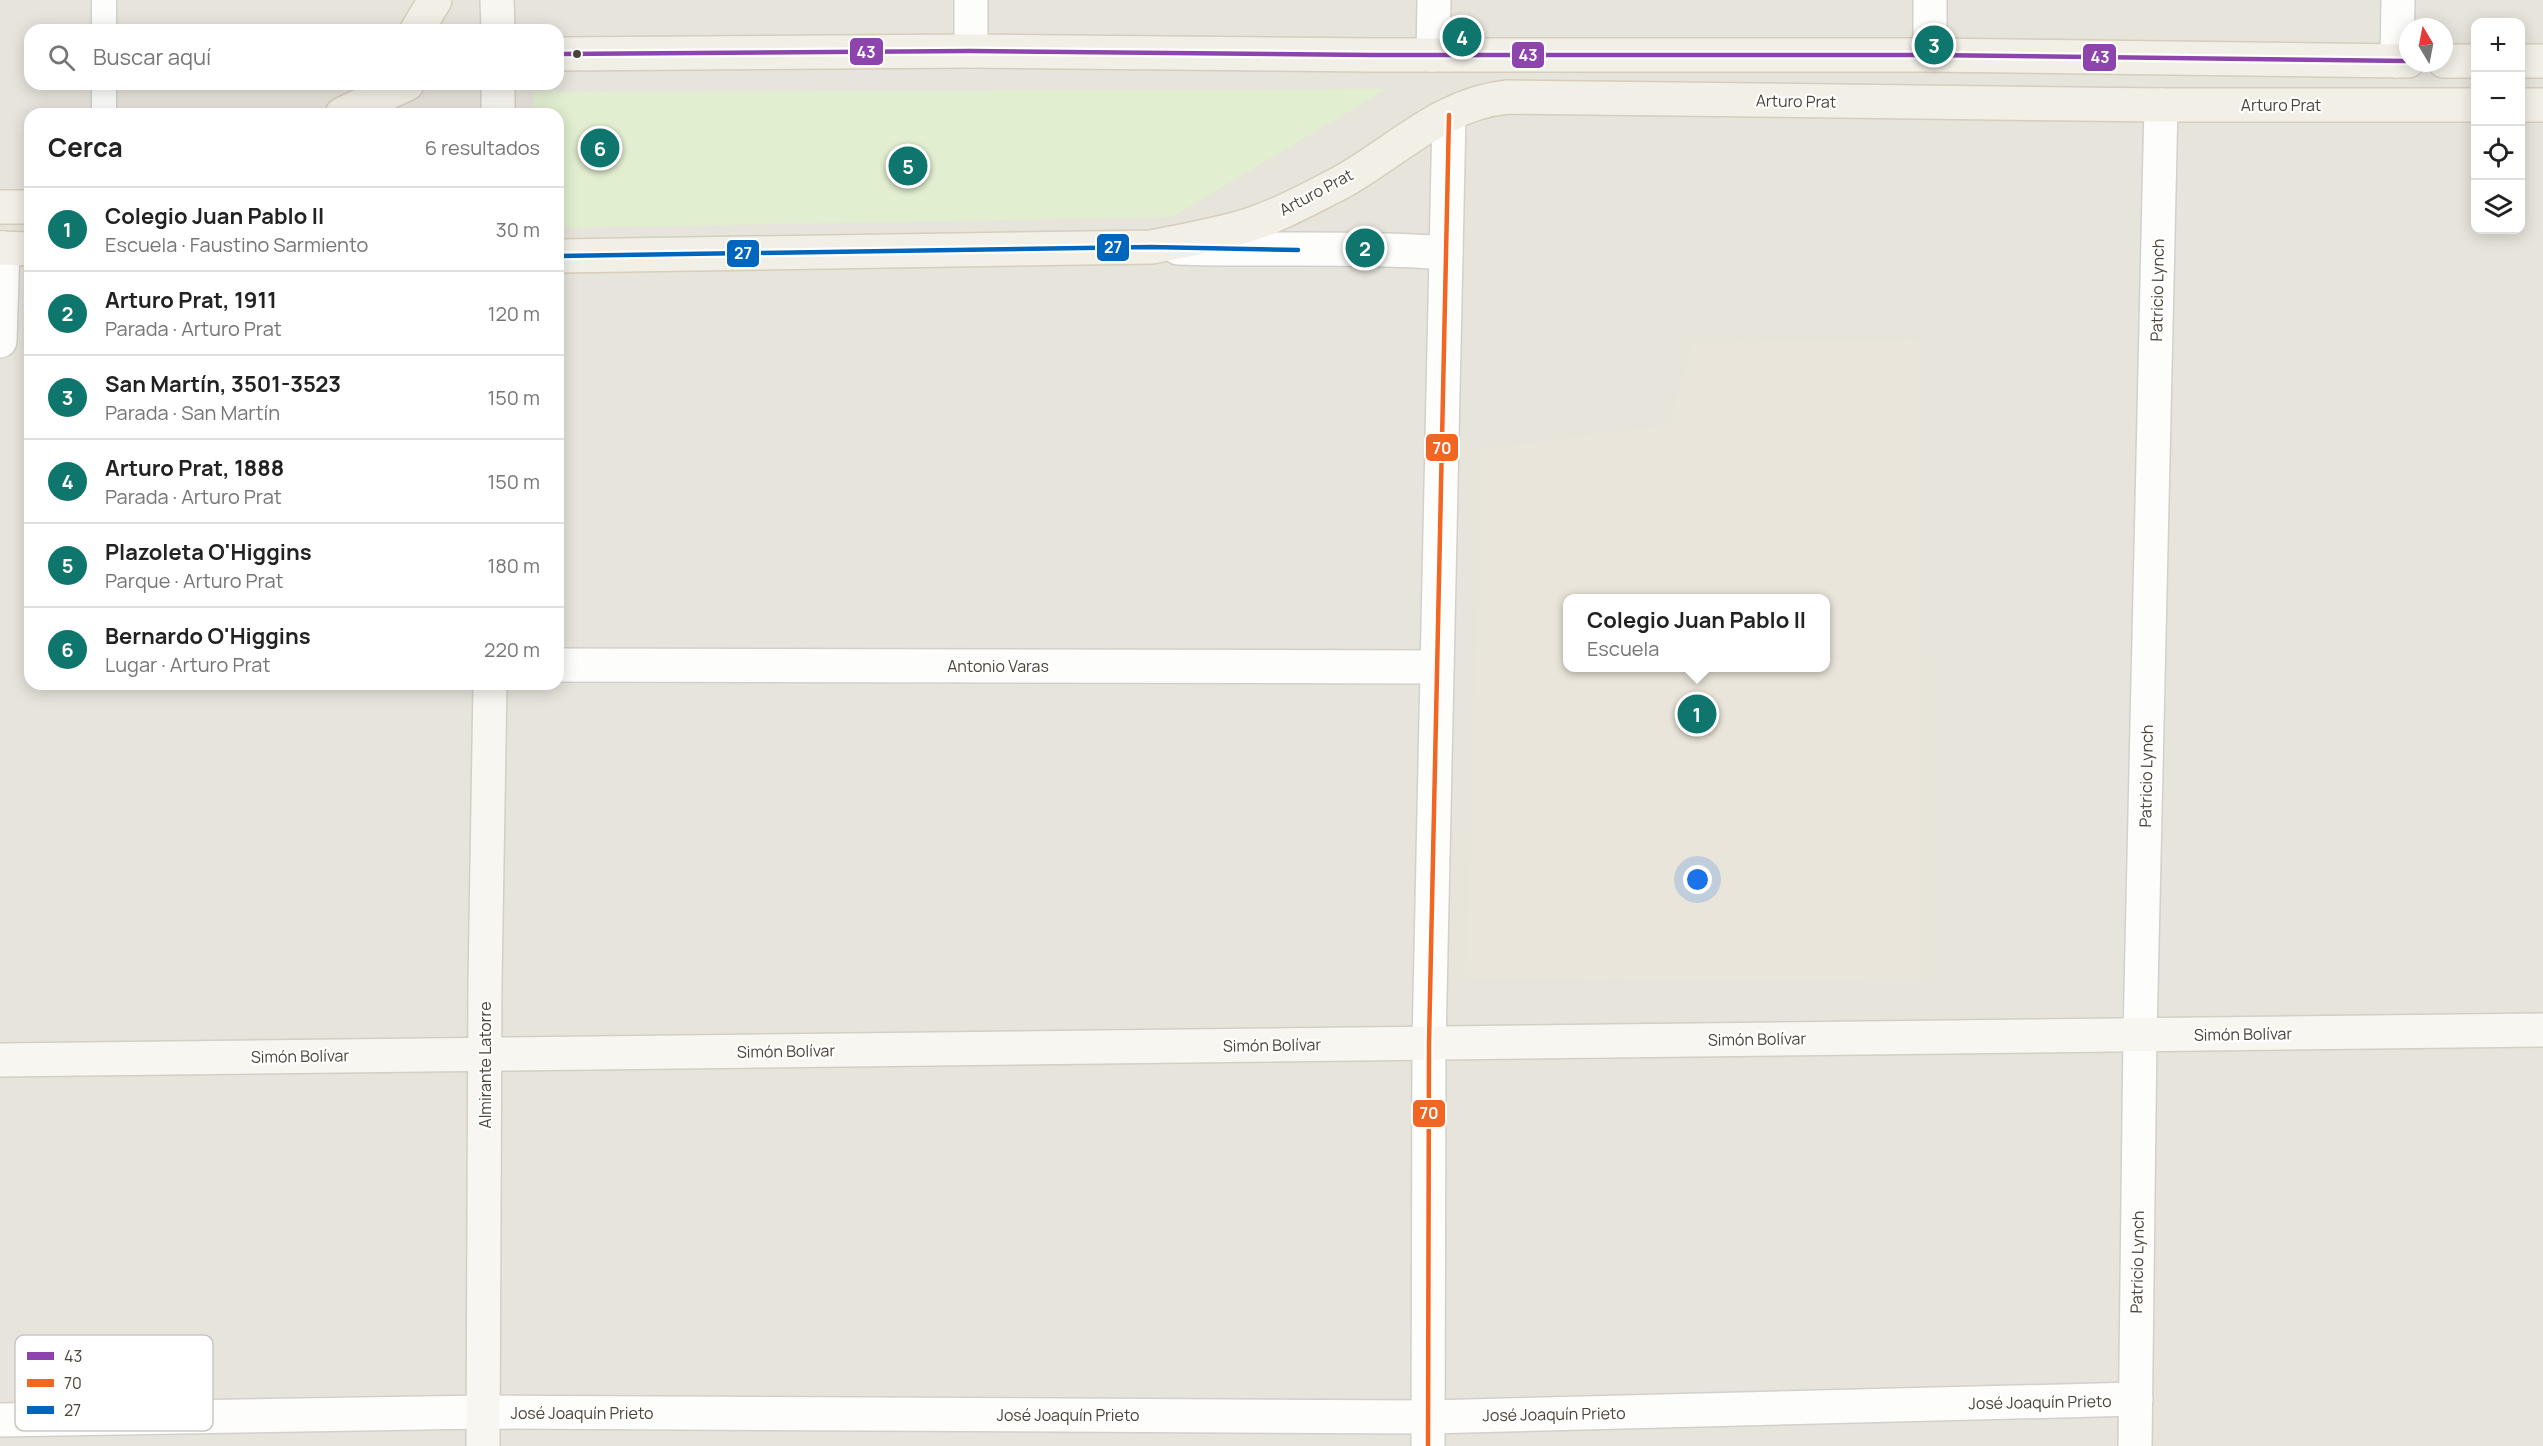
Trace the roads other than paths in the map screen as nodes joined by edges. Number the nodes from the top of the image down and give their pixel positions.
1 (104, 0) edge
2 (435, 0) edge
3 (497, 0) edge
4 (971, 0) edge
5 (1434, 0) edge
6 (1930, 0) edge
7 (2397, 0) edge
8 (104, 24) edge
9 (421, 24) edge
10 (498, 24) edge
11 (2399, 24) edge
12 (971, 51) junction
13 (564, 54) edge
14 (1433, 55) junction
15 (1930, 55) junction
16 (2399, 61) edge
17 (2453, 61) edge
18 (2471, 61) edge
19 (2525, 61) edge
20 (2543, 61) edge
21 (104, 90) edge
22 (498, 90) edge
23 (377, 92) edge
24 (2161, 105) junction
25 (2471, 105) edge
26 (2525, 105) edge
27 (2543, 105) edge
28 (104, 108) edge
29 (352, 108) edge
30 (498, 108) edge
31 (1449, 115) junction
32 (0, 207) edge
33 (24, 207) edge
34 (1150, 247) junction
35 (11, 248) edge
36 (1446, 253) junction
37 (564, 256) edge
38 (0, 341) edge
39 (564, 665) edge
40 (1437, 667) junction
41 (490, 690) edge
42 (2543, 1030) edge
43 (2140, 1035) junction
44 (1430, 1043) junction
45 (485, 1054) junction
46 (0, 1060) edge
47 (2136, 1399) junction
48 (484, 1412) junction
49 (213, 1416) edge
50 (0, 1420) edge
51 (15, 1420) edge
52 (1429, 1432) edge
53 (483, 1446) edge
54 (2135, 1446) edge

1 - 8 lane
2 - 9 main road
3 - 10 street
4 - 12 street
5 - 14 street
6 - 15 street
7 - 11 street
12 - 13 main road
12 - 14 main road
14 - 15 main road
15 - 16 main road
17 - 18 main road
19 - 20 main road
21 - 28 lane
22 - 30 street
23 - 29 main road
24 - 25 main road, Arturo Prat
24 - 31 main road, Arturo Prat
24 - 43 street, Patricio Lynch
26 - 27 main road
31 - 34 main road, Arturo Prat
31 - 36 street
32 - 33 main road
34 - 36 street, Arturo Prat
34 - 37 main road, Arturo Prat
35 - 38 street
36 - 40 street
39 - 40 street, Antonio Varas
40 - 44 street
41 - 45 street, Almirante Latorre
42 - 43 street, Simón Bolívar
43 - 44 street, Simón Bolívar
43 - 47 street, Patricio Lynch
44 - 45 street, Simón Bolívar
44 - 52 street
45 - 46 street, Simón Bolívar
45 - 48 street, Almirante Latorre
47 - 52 street, José Joaquín Prieto
47 - 54 street, Patricio Lynch
48 - 49 street, José Joaquín Prieto
48 - 52 street, José Joaquín Prieto
48 - 53 street, Almirante Latorre
50 - 51 street, José Joaquín Prieto

